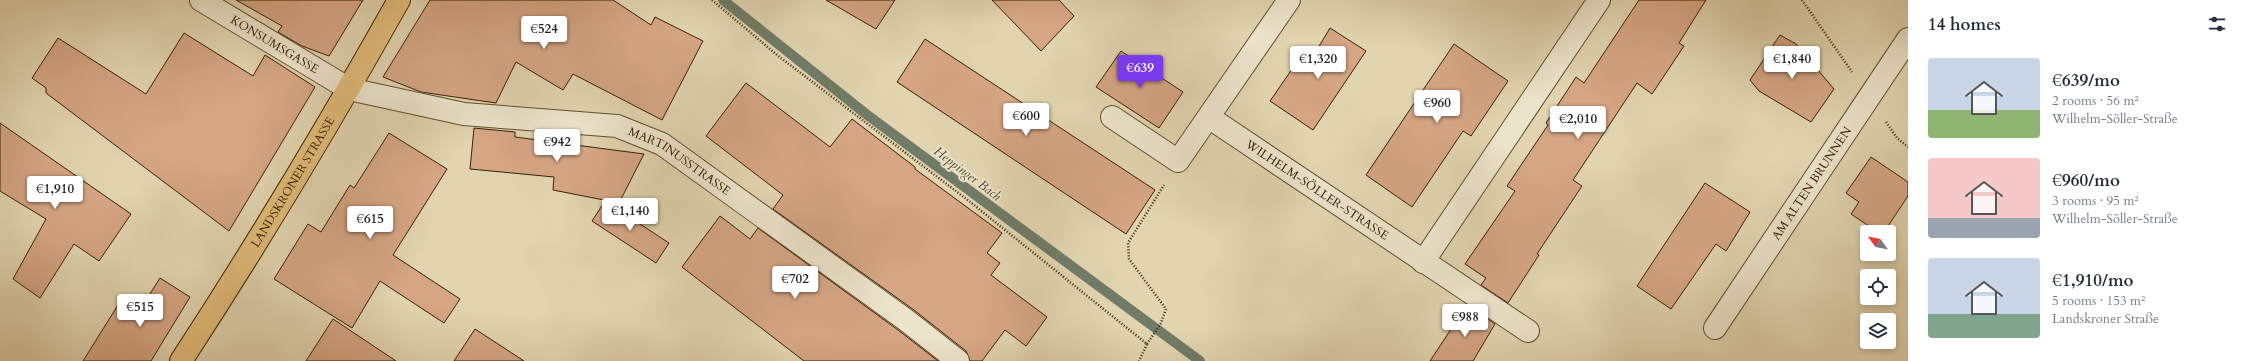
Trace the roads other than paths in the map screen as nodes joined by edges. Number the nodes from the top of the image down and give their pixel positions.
1 (201, 0) edge
2 (399, 0) edge
3 (1289, 0) edge
4 (1599, 0) edge
5 (1908, 39) edge
6 (349, 89) junction
7 (1112, 117) dead end
8 (1210, 118) junction
9 (1423, 262) junction
10 (1715, 328) dead end
11 (1528, 331) dead end
12 (181, 361) edge
13 (958, 361) edge

1 - 6 street, KONSUMSGASSE
2 - 6 main road, LANDSKRONER STRASSE
3 - 8 street
4 - 9 street
5 - 10 street, AM ALTEN BRUNNEN
6 - 12 main road, LANDSKRONER STRASSE
6 - 13 street, MARTINUSSTRASSE
7 - 8 street
8 - 9 street, WILHELM-SÖLLER-STRASSE
9 - 11 street, WILHELM-SÖLLER-STRASSE

